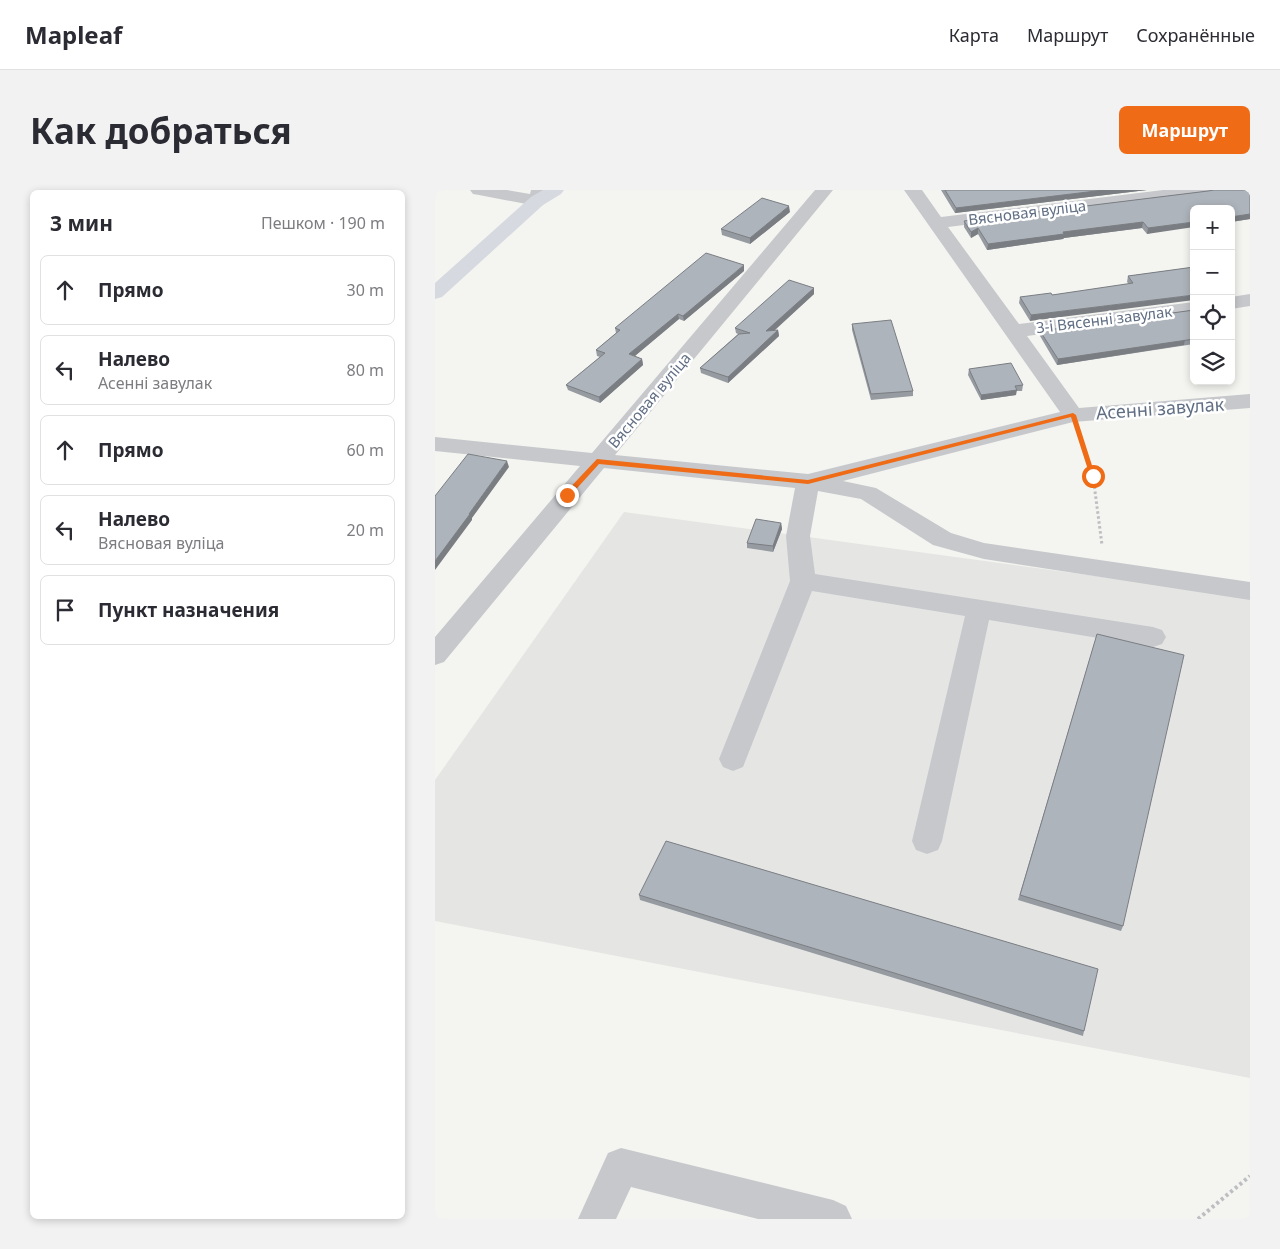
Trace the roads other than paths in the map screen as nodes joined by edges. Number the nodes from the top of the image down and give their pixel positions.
1 (479, 190) edge
2 (555, 190) edge
3 (824, 190) edge
4 (913, 190) edge
5 (1206, 190) edge
6 (538, 196) edge
7 (936, 223) junction
8 (435, 292) edge
9 (1250, 300) edge
10 (1235, 302) edge
11 (1190, 309) edge
12 (1015, 331) junction
13 (1250, 401) edge
14 (1073, 415) junction
15 (435, 444) edge
16 (597, 462) junction
17 (808, 482) junction
18 (803, 581) junction
19 (1250, 591) edge
20 (979, 609) junction
21 (1153, 637) dead end
22 (435, 655) edge
23 (733, 759) dead end
24 (927, 841) dead end
25 (597, 1219) edge
26 (833, 1219) edge

1 - 6 street
2 - 6 main road
3 - 16 street, Вясновая вуліца
4 - 7 street
5 - 7 street, Вясновая вуліца
6 - 8 main road
7 - 12 street
9 - 10 street
11 - 12 street, 3-і Вясенні завулак
12 - 14 street
13 - 14 street, Асенні завулак
14 - 17 street, Асенні завулак
15 - 16 street
16 - 17 street
16 - 22 street, Вясновая вуліца
17 - 18 street
17 - 19 street
18 - 20 street
18 - 23 street
20 - 21 street
20 - 24 street
25 - 26 street

